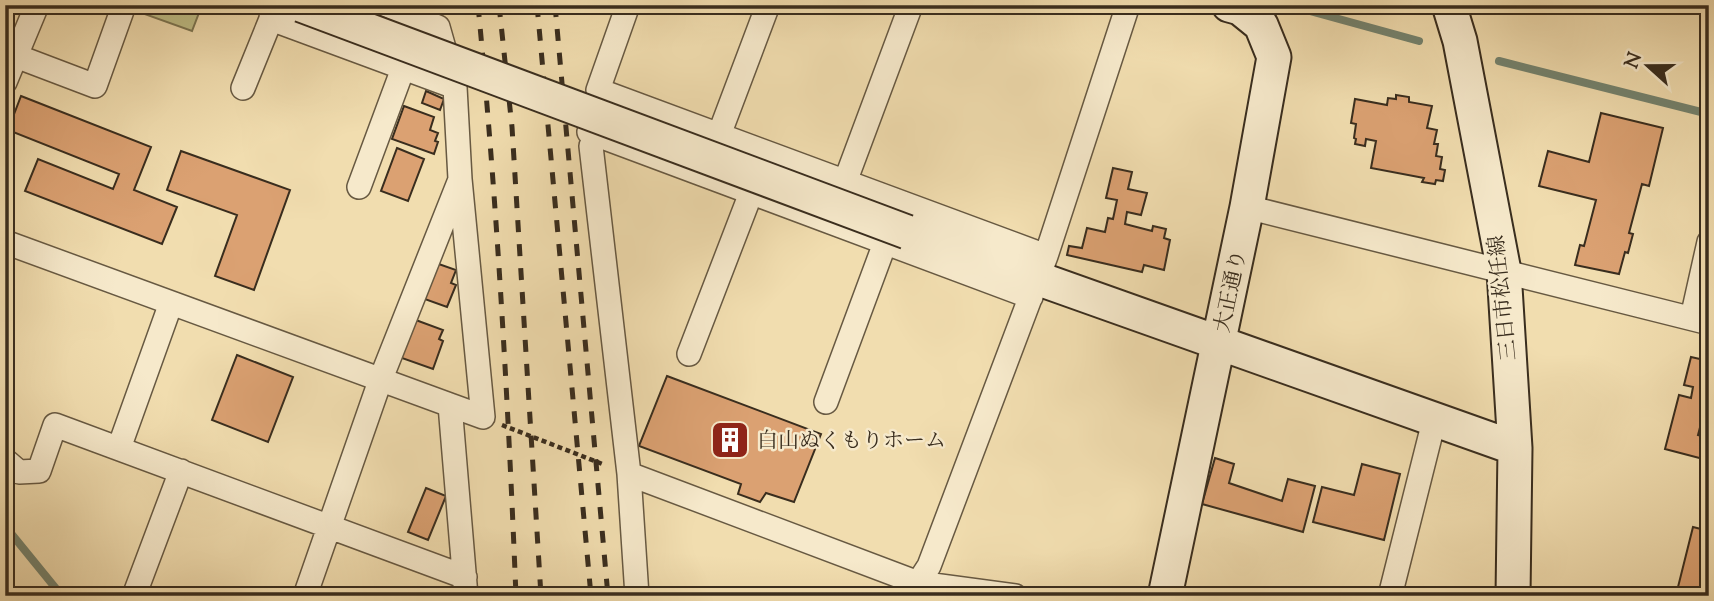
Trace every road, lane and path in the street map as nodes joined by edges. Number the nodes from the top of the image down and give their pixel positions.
1 (37, 5) edge
2 (124, 5) edge
3 (301, 5) edge
4 (386, 5) edge
5 (628, 5) edge
6 (768, 5) edge
7 (911, 5) edge
8 (1128, 5) edge
9 (1229, 5) edge
10 (1449, 5) edge
11 (272, 12) edge
12 (420, 19) junction
13 (16, 57) junction
14 (404, 68) junction
15 (5, 82) edge
16 (455, 87) junction
17 (243, 88) dead end
18 (605, 93) junction
19 (719, 135) junction
20 (591, 146) dead end
21 (792, 162) junction
22 (460, 179) junction
23 (845, 182) junction
24 (359, 187) dead end
25 (751, 194) junction
26 (777, 203) junction
27 (1247, 207) junction
28 (896, 237) junction
29 (1709, 242) edge
30 (7, 249) edge
31 (1504, 271) junction
32 (1038, 277) junction
33 (170, 303) junction
34 (1700, 321) edge
35 (1219, 342) junction
36 (689, 354) dead end
37 (380, 381) junction
38 (826, 402) dead end
39 (450, 405) junction
40 (483, 417) junction
41 (1434, 421) junction
42 (1514, 448) junction
43 (119, 449) junction
44 (5, 460) edge
45 (181, 471) junction
46 (629, 474) junction
47 (331, 526) junction
48 (465, 587) edge
49 (916, 589) edge
50 (134, 596) edge
51 (305, 596) edge
52 (637, 596) edge
53 (1015, 596) edge
54 (1166, 596) edge
55 (1390, 596) edge
56 (1513, 596) edge

1 - 13 street
2 - 13 street
3 - 28 street, bridge
4 - 12 street
5 - 18 street
6 - 19 street
7 - 23 street
8 - 32 street
9 - 27 street, 大正通り
10 - 31 street, 三日市松任線
11 - 14 street
11 - 17 street
12 - 14 street
12 - 16 street
13 - 15 street
14 - 16 street
14 - 24 street
16 - 22 street
18 - 19 street
18 - 25 street
19 - 21 street
20 - 46 street
21 - 23 street
21 - 26 street
22 - 37 street
22 - 40 street
23 - 32 street
25 - 26 street
25 - 36 street
26 - 28 street
27 - 31 street
27 - 35 street, 大正通り
28 - 32 street
28 - 38 street
29 - 34 street
30 - 33 street
31 - 34 street
31 - 42 street, 三日市松任線
32 - 35 street
32 - 49 street
33 - 37 street
33 - 43 street
35 - 41 street
35 - 54 street, 大正通り
37 - 39 street
37 - 47 street
39 - 40 street
39 - 48 street
40 - 46 path
41 - 42 street
41 - 55 street
42 - 56 street, 三日市松任線
43 - 44 street
43 - 45 street
45 - 47 street
45 - 50 street
46 - 49 street
46 - 52 street
47 - 48 street
47 - 51 street
49 - 53 street

